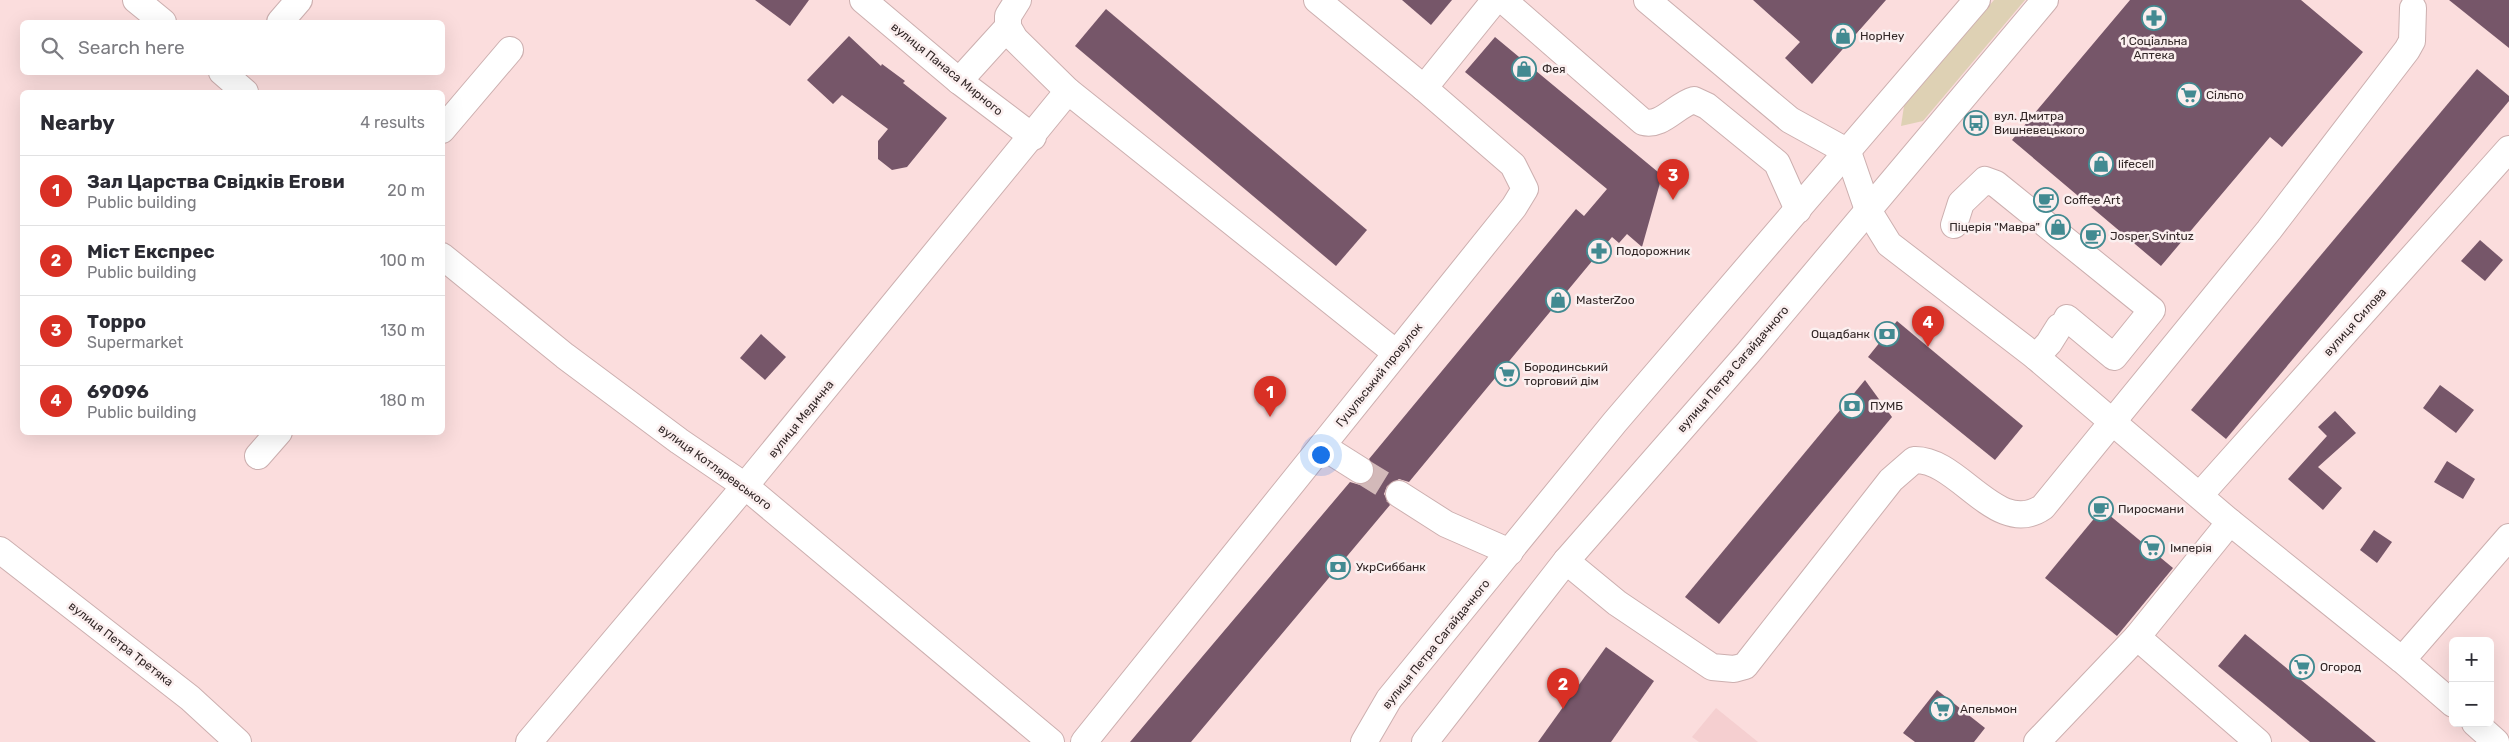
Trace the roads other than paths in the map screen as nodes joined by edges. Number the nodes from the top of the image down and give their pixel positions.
1 (136, 0) edge
2 (299, 0) edge
3 (863, 0) edge
4 (1018, 0) edge
5 (1316, 0) edge
6 (1495, 0) edge
7 (1503, 0) edge
8 (1647, 0) edge
9 (1977, 0) edge
10 (2045, 0) edge
11 (2413, 8) dead end
12 (161, 20) edge
13 (282, 20) edge
14 (1008, 27) junction
15 (510, 50) dead end
16 (959, 81) junction
17 (1424, 88) junction
18 (1068, 91) junction
19 (445, 126) edge
20 (1033, 137) junction
21 (2509, 149) edge
22 (1848, 152) junction
23 (1798, 210) junction
24 (1868, 210) junction
25 (1954, 225) dead end
26 (445, 258) edge
27 (1396, 353) junction
28 (2036, 357) junction
29 (2110, 421) junction
30 (276, 435) edge
31 (1322, 446) junction
32 (258, 456) dead end
33 (1360, 470) tunnel mouth
34 (745, 486) junction
35 (1399, 494) tunnel mouth
36 (2200, 495) junction
37 (2230, 522) junction
38 (2509, 537) edge
39 (0, 550) edge
40 (1510, 552) junction
41 (1566, 561) junction
42 (2137, 637) junction
43 (2402, 660) junction
44 (2449, 701) edge
45 (2479, 727) edge
46 (238, 742) edge
47 (529, 742) edge
48 (1050, 742) edge
49 (1084, 742) edge
50 (1364, 742) edge
51 (1425, 742) edge
52 (2037, 742) edge
53 (2258, 742) edge
54 (2496, 742) edge

1 - 12 street
2 - 13 street
3 - 16 street, вулиця Панаса Мирного
4 - 14 street
5 - 17 street
6 - 17 street
7 - 23 street
8 - 22 street
9 - 22 street, вулиця Петра Сагайдачного
10 - 24 street, вулиця Петра Сагайдачного
11 - 29 street
14 - 16 street
14 - 18 street
15 - 19 street
16 - 20 street, вулиця Панаса Мирного
17 - 27 street, Гуцульський провулок
18 - 20 street, вулиця Медична
18 - 27 street
20 - 34 street, вулиця Медична
21 - 36 street, вулиця Силова
22 - 23 street, вулиця Петра Сагайдачного
22 - 24 street
23 - 40 street, вулиця Петра Сагайдачного
24 - 28 street
24 - 41 street, вулиця Петра Сагайдачного
25 - 28 street
26 - 34 street, вулиця Котляревського
27 - 31 street, Гуцульський провулок
28 - 29 street
29 - 36 street
29 - 41 street
30 - 32 street
31 - 33 street
31 - 49 street, Гуцульський провулок
34 - 47 street, вулиця Медична
34 - 48 street, вулиця Котляревського
35 - 40 street
36 - 37 street
37 - 42 street
37 - 43 street
38 - 43 street
39 - 46 street, вулиця Петра Третяка
40 - 50 street, вулиця Петра Сагайдачного
41 - 51 street, вулиця Петра Сагайдачного
42 - 52 street
42 - 53 street
43 - 44 street
45 - 54 street

